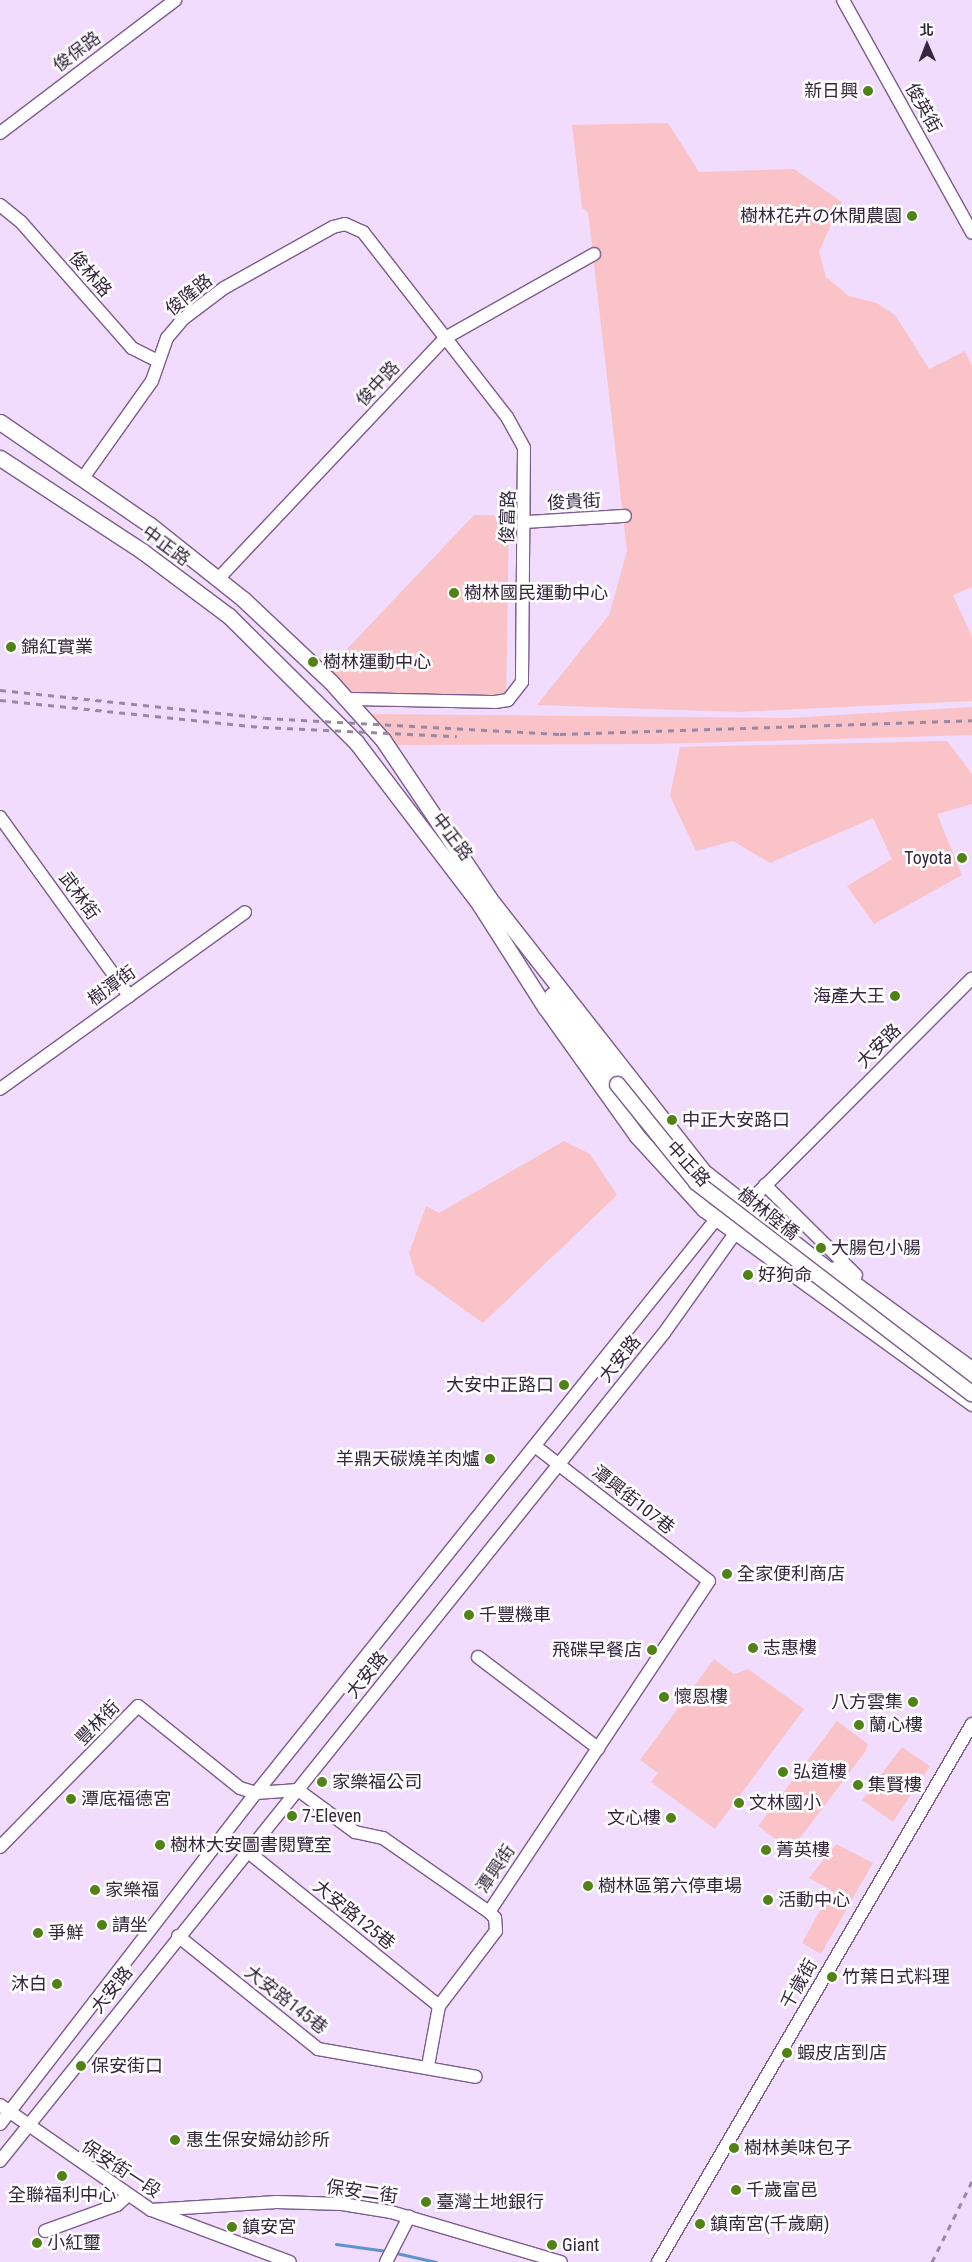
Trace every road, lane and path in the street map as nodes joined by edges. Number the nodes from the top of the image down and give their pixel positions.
1 (175, 0) edge
2 (843, 0) edge
3 (0, 134) edge
4 (0, 205) edge
5 (355, 226) joint
6 (972, 233) edge
7 (594, 254) dead end
8 (445, 338) junction
9 (157, 361) junction
10 (0, 422) edge
11 (0, 458) edge
12 (83, 478) junction
13 (625, 516) dead end
14 (526, 522) junction
15 (218, 579) junction
16 (331, 682) junction
17 (313, 699) junction
18 (346, 699) junction
19 (0, 817) edge
20 (484, 901) junction
21 (245, 912) dead end
22 (972, 978) edge
23 (129, 996) junction
24 (0, 1089) edge
25 (765, 1185) junction
26 (748, 1204) junction
27 (717, 1218) junction
28 (738, 1234) junction
29 (804, 1248) junction
30 (870, 1290) junction
31 (972, 1368) edge
32 (972, 1383) edge
33 (972, 1394) edge
34 (972, 1403) edge
35 (535, 1446) junction
36 (558, 1465) junction
37 (709, 1581) joint
38 (478, 1657) dead end
39 (972, 1724) edge
40 (598, 1748) junction
41 (298, 1790) junction
42 (256, 1793) junction
43 (0, 1847) edge
44 (247, 1851) junction
45 (489, 1912) junction
46 (178, 1936) junction
47 (439, 2006) junction
48 (428, 2066) junction
49 (476, 2076) dead end
50 (4, 2109) edge
51 (0, 2124) edge
52 (26, 2125) junction
53 (0, 2161) edge
54 (127, 2196) junction
55 (151, 2210) junction
56 (409, 2217) junction
57 (46, 2231) dead end
58 (390, 2255) edge
59 (290, 2262) edge
60 (561, 2262) edge
61 (658, 2262) edge

1 - 3 street, 俊保路
2 - 6 street, 俊英街
4 - 9 street, 俊林路
5 - 8 street, 俊富路
5 - 9 street, 俊隆路
7 - 8 street, 俊中路
8 - 14 street, 俊富路
8 - 15 street, 俊中路
9 - 12 street, 俊隆路
10 - 12 main road, 中正路
11 - 17 main road, 中正路
12 - 15 main road, 中正路
13 - 14 street, 俊貴街
14 - 18 street, 俊富路
15 - 16 main road, 中正路
16 - 17 main road
16 - 18 main road, 中正路
17 - 20 main road, 中正路
18 - 20 main road, 中正路
19 - 23 street, 武林街
20 - 26 main road, 中正路
20 - 27 main road, 中正路
20 - 33 main road, 樹林陸橋, bridge
21 - 23 street, 樹潭街
22 - 25 street, 大安路
23 - 24 street, 樹潭街
25 - 26 street, 大安路
25 - 30 street
26 - 27 street, 大安路
26 - 28 street, 大安路
26 - 29 main road, 中正路
27 - 28 main road, 中正路
27 - 35 street, 大安路
28 - 34 main road, 中正路
28 - 36 street, 大安路
29 - 30 street
29 - 32 main road, 樹林陸橋
30 - 31 street
35 - 36 street, 潭興街107巷
35 - 42 street, 大安路
36 - 37 street, 潭興街107巷
36 - 41 street, 大安路
37 - 40 street, 潭興街
38 - 40 street
39 - 61 street, 千歲街
40 - 45 street, 潭興街
41 - 42 street
41 - 44 street, 大安路
41 - 45 street
42 - 43 street, 豐林街
42 - 50 street, 大安路
44 - 46 street, 大安路
44 - 47 street, 大安路125巷
45 - 47 street, 潭興街
46 - 48 street, 大安路145巷
46 - 52 street, 大安路
47 - 48 street, 潭興街
48 - 49 street, 大安路145巷
50 - 51 street, 大安路
50 - 52 street, 保安街一段
52 - 53 street, 大安路
52 - 54 street, 保安街一段
54 - 55 street, 保安街一段
54 - 57 street
55 - 56 street, 保安二街
55 - 59 street, 保安街一段
56 - 58 street
56 - 60 street, 保安二街

